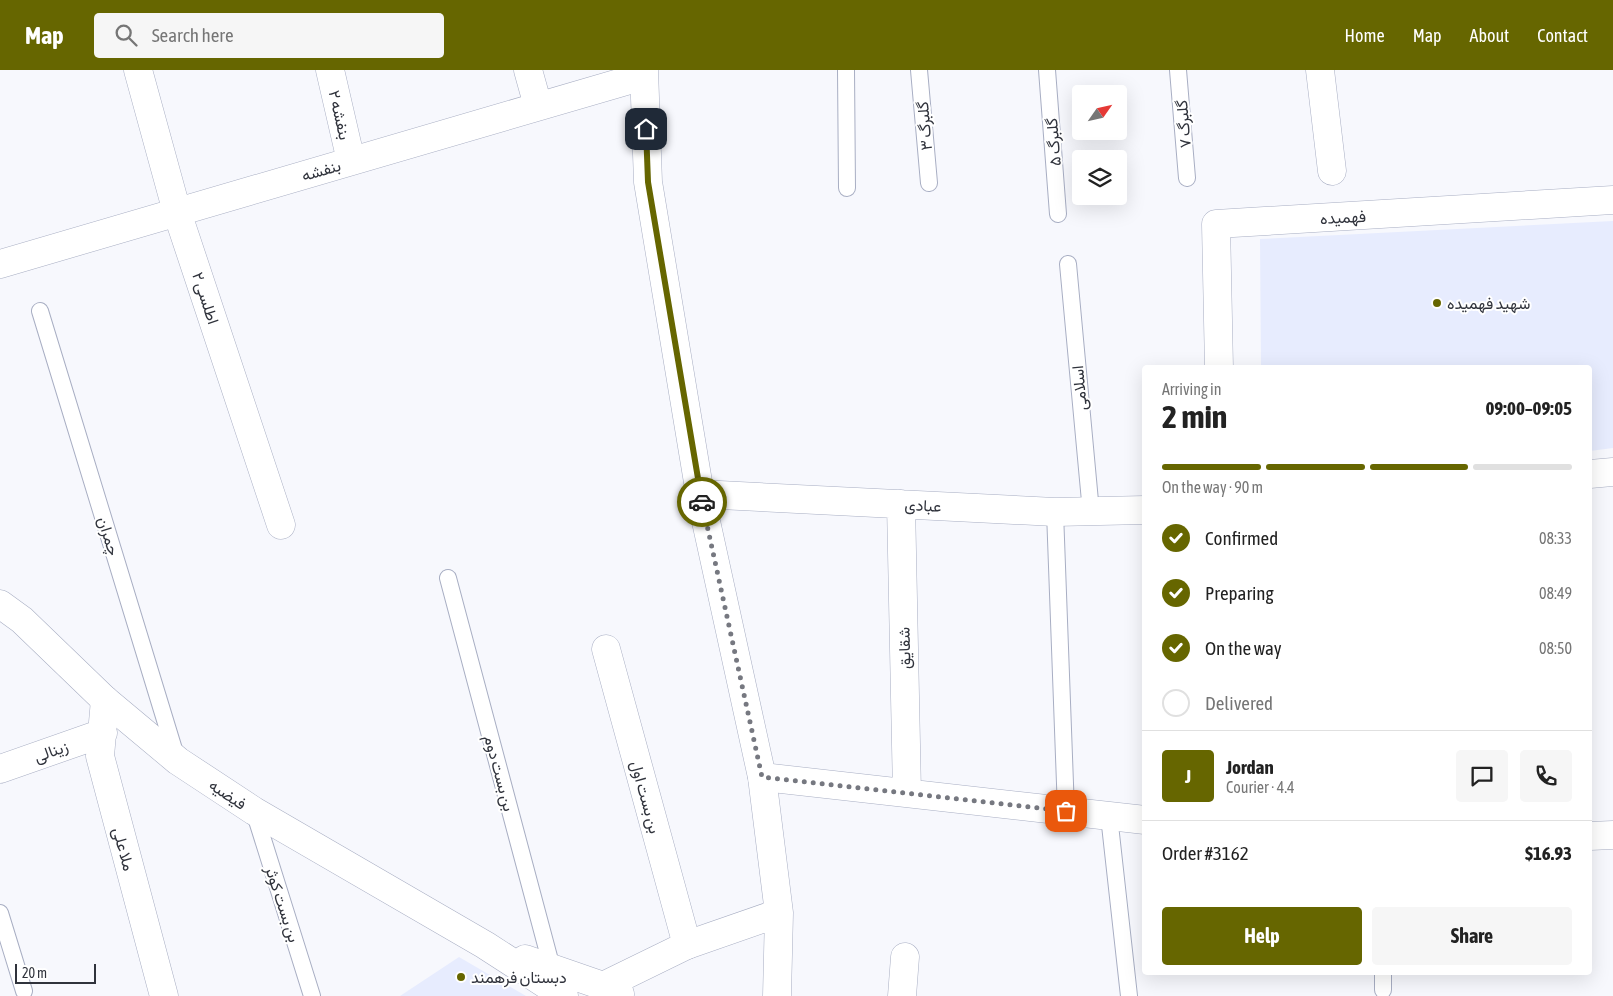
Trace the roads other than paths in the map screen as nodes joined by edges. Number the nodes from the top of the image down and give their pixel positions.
1 (138, 70) edge
2 (330, 70) edge
3 (528, 70) edge
4 (846, 70) edge
5 (919, 70) edge
6 (1047, 70) edge
7 (1178, 70) edge
8 (1320, 70) edge
9 (643, 73) edge
10 (538, 106) junction
11 (351, 161) junction
12 (1332, 171) dead end
13 (1187, 178) dead end
14 (929, 183) dead end
15 (847, 188) dead end
16 (1613, 200) edge
17 (177, 212) junction
18 (1058, 214) dead end
19 (7, 257) edge
20 (1068, 264) dead end
21 (40, 311) dead end
22 (1219, 365) edge
23 (1613, 472) edge
24 (1592, 474) edge
25 (700, 494) junction
26 (901, 504) junction
27 (1142, 510) edge
28 (1055, 512) junction
29 (1091, 512) junction
30 (280, 525) dead end
31 (448, 578) dead end
32 (0, 604) edge
33 (606, 650) dead end
34 (105, 700) junction
35 (102, 733) junction
36 (178, 761) junction
37 (0, 769) edge
38 (762, 777) junction
39 (907, 793) junction
40 (254, 811) junction
41 (1066, 811) junction
42 (1109, 816) junction
43 (1142, 820) edge
44 (1613, 835) edge
45 (1592, 836) edge
46 (0, 913) edge
47 (779, 913) junction
48 (485, 945) junction
49 (687, 945) junction
50 (905, 957) dead end
51 (552, 968) junction
52 (1383, 975) edge
53 (1383, 990) dead end
54 (24, 991) dead end
55 (614, 991) edge
56 (164, 996) edge
57 (312, 996) edge
58 (564, 996) edge
59 (777, 996) edge
60 (902, 996) edge
61 (1129, 996) edge

1 - 17 street, اطلسی ۲
2 - 11 street, بنفشه ۲
3 - 10 street
4 - 15 lane
5 - 14 lane, گلبرگ ۳
6 - 18 lane, گلبرگ ۵
7 - 13 lane, گلبرگ ۷
8 - 12 street
9 - 10 street, بنفشه
9 - 25 street
10 - 11 street, بنفشه
11 - 17 street, بنفشه
16 - 22 street, فهمیده
17 - 19 street, بنفشه
17 - 30 street, اطلسی ۲
20 - 29 lane, اسلامی
21 - 36 lane, چمران
23 - 24 street
25 - 26 street, عبادی
25 - 38 street
26 - 28 street, عبادی
26 - 39 street, شقایق
27 - 29 street, عبادی
28 - 29 street, عبادی
28 - 41 lane
31 - 51 lane, بن بست دوم
32 - 34 street, فیضیه
33 - 49 street, بن بست اول
34 - 35 street, ملا علی
34 - 36 street, فیضیه
35 - 37 street, زینالی
35 - 56 street, ملا علی
36 - 40 street, فیضیه
38 - 39 street
38 - 47 street
39 - 41 street
40 - 48 street, فیضیه
40 - 57 lane, بن بست کوثر
41 - 42 street
42 - 43 street
42 - 61 lane
44 - 45 street
46 - 54 lane
47 - 49 street
47 - 59 street
48 - 51 street, فیضیه
48 - 58 street, فیضیه
49 - 55 street
50 - 60 street
51 - 55 street, فیضیه
52 - 53 lane

